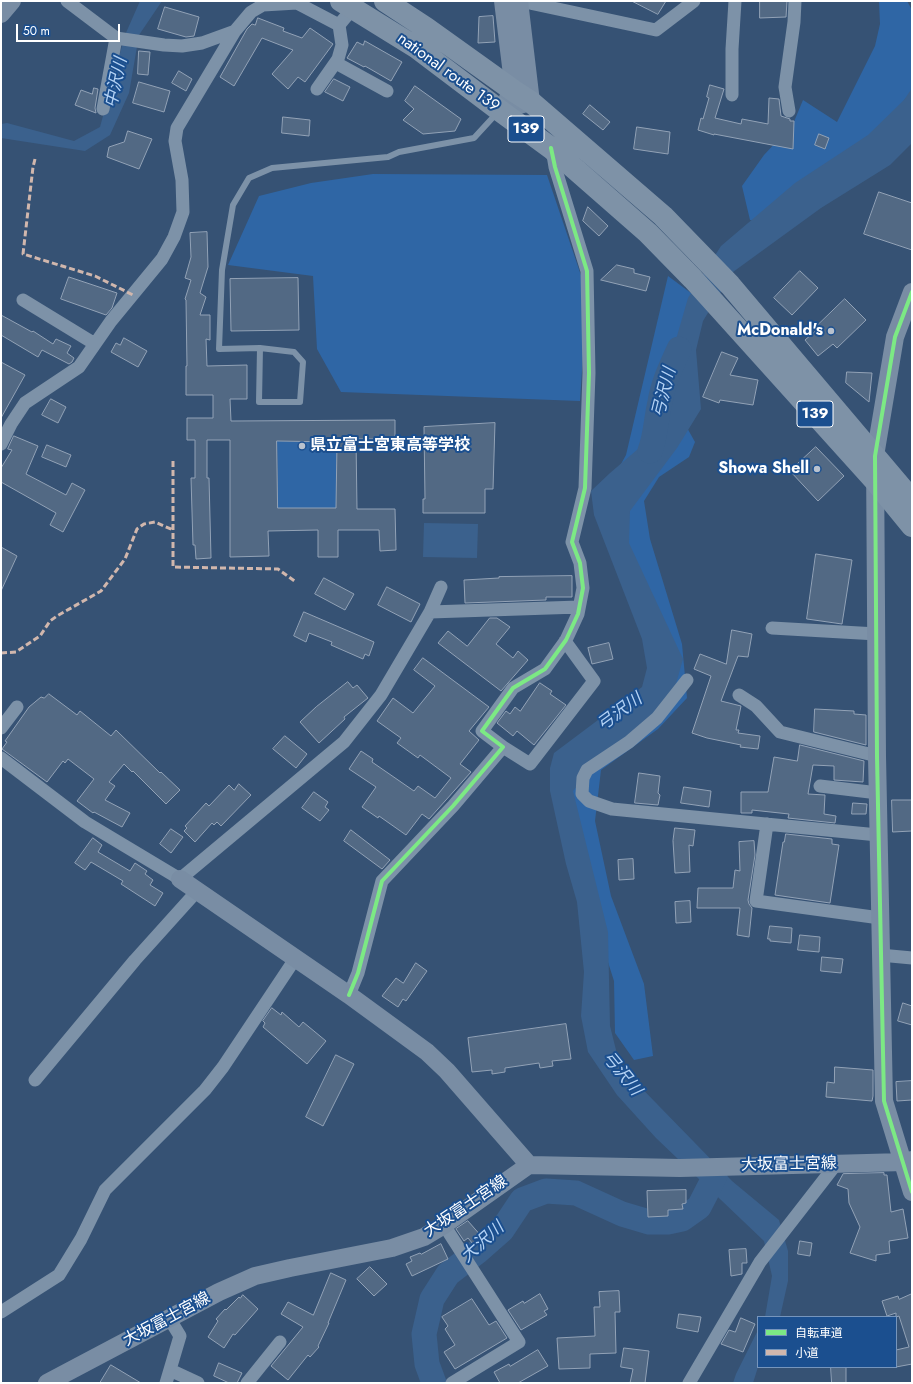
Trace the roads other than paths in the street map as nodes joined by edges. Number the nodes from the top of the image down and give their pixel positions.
1 (12, 1) edge
2 (67, 1) edge
3 (385, 1) edge
4 (503, 1) edge
5 (520, 1) edge
6 (694, 1) edge
7 (735, 1) edge
8 (794, 1) edge
9 (347, 4) edge
10 (1, 14) edge
11 (339, 25) junction
12 (235, 31) junction
13 (116, 38) junction
14 (336, 63) junction
15 (317, 89) dead end
16 (387, 91) dead end
17 (732, 95) dead end
18 (522, 97) junction
19 (103, 109) dead end
20 (499, 110) junction
21 (789, 111) dead end
22 (551, 148) junction
23 (912, 292) edge
24 (23, 300) dead end
25 (95, 344) junction
26 (260, 348) junction
27 (5, 427) edge
28 (1, 444) edge
29 (876, 456) junction
30 (876, 482) junction
31 (912, 500) edge
32 (912, 526) edge
33 (441, 587) dead end
34 (579, 607) junction
35 (430, 612) junction
36 (772, 628) dead end
37 (877, 634) junction
38 (565, 641) junction
39 (687, 680) dead end
40 (739, 696) dead end
41 (17, 707) dead end
42 (1, 728) edge
43 (503, 747) junction
44 (877, 756) junction
45 (1, 758) edge
46 (820, 786) dead end
47 (878, 792) junction
48 (766, 824) junction
49 (878, 835) junction
50 (180, 879) junction
51 (198, 890) junction
52 (880, 918) junction
53 (880, 955) junction
54 (295, 958) junction
55 (912, 958) edge
56 (349, 995) junction
57 (34, 1080) dead end
58 (908, 1161) edge
59 (837, 1163) junction
60 (529, 1165) junction
61 (912, 1192) edge
62 (444, 1225) junction
63 (1, 1312) edge
64 (169, 1318) junction
65 (280, 1342) dead end
66 (170, 1370) junction
67 (47, 1383) edge
68 (166, 1383) edge
69 (198, 1383) edge
70 (247, 1383) edge
71 (452, 1383) edge
72 (690, 1383) edge

1 - 10 street
2 - 13 street
3 - 18 highway, national route 139 / 139
4 - 18 street
5 - 6 street
5 - 18 street
7 - 17 street
8 - 21 street
9 - 11 street
9 - 20 highway, national route 139 / 139
11 - 12 street
11 - 14 street
12 - 13 street
12 - 25 street
13 - 19 street
14 - 15 street
14 - 16 street
18 - 20 street
18 - 29 highway, national route 139 / 139
20 - 22 highway, national route 139 / 139
20 - 26 lane
22 - 30 highway, national route 139 / 139
22 - 34 street
23 - 29 street
24 - 25 street
25 - 27 street
26 - 26 lane
27 - 28 street
29 - 30 street
29 - 31 highway, 139
30 - 32 highway, 139
30 - 37 street
33 - 35 street
34 - 35 street
34 - 38 street
35 - 50 street
36 - 37 street
37 - 44 street
38 - 43 street
38 - 43 street
39 - 48 street
40 - 44 street
41 - 42 street
43 - 56 street
44 - 47 street
45 - 50 street
46 - 47 street
47 - 49 street
48 - 49 street
48 - 52 street
49 - 52 street
50 - 51 street
51 - 54 street
51 - 57 street
52 - 53 street
53 - 55 street
53 - 58 street
54 - 56 street
54 - 63 street
56 - 60 street
58 - 59 street, 大坂富士宮線
58 - 61 street
59 - 60 street, 大坂富士宮線
59 - 72 street
60 - 62 street, 大坂富士宮線
62 - 64 street, 大坂富士宮線
62 - 71 street
64 - 66 street
64 - 67 street, 大坂富士宮線
65 - 70 street
66 - 68 street
66 - 69 street

